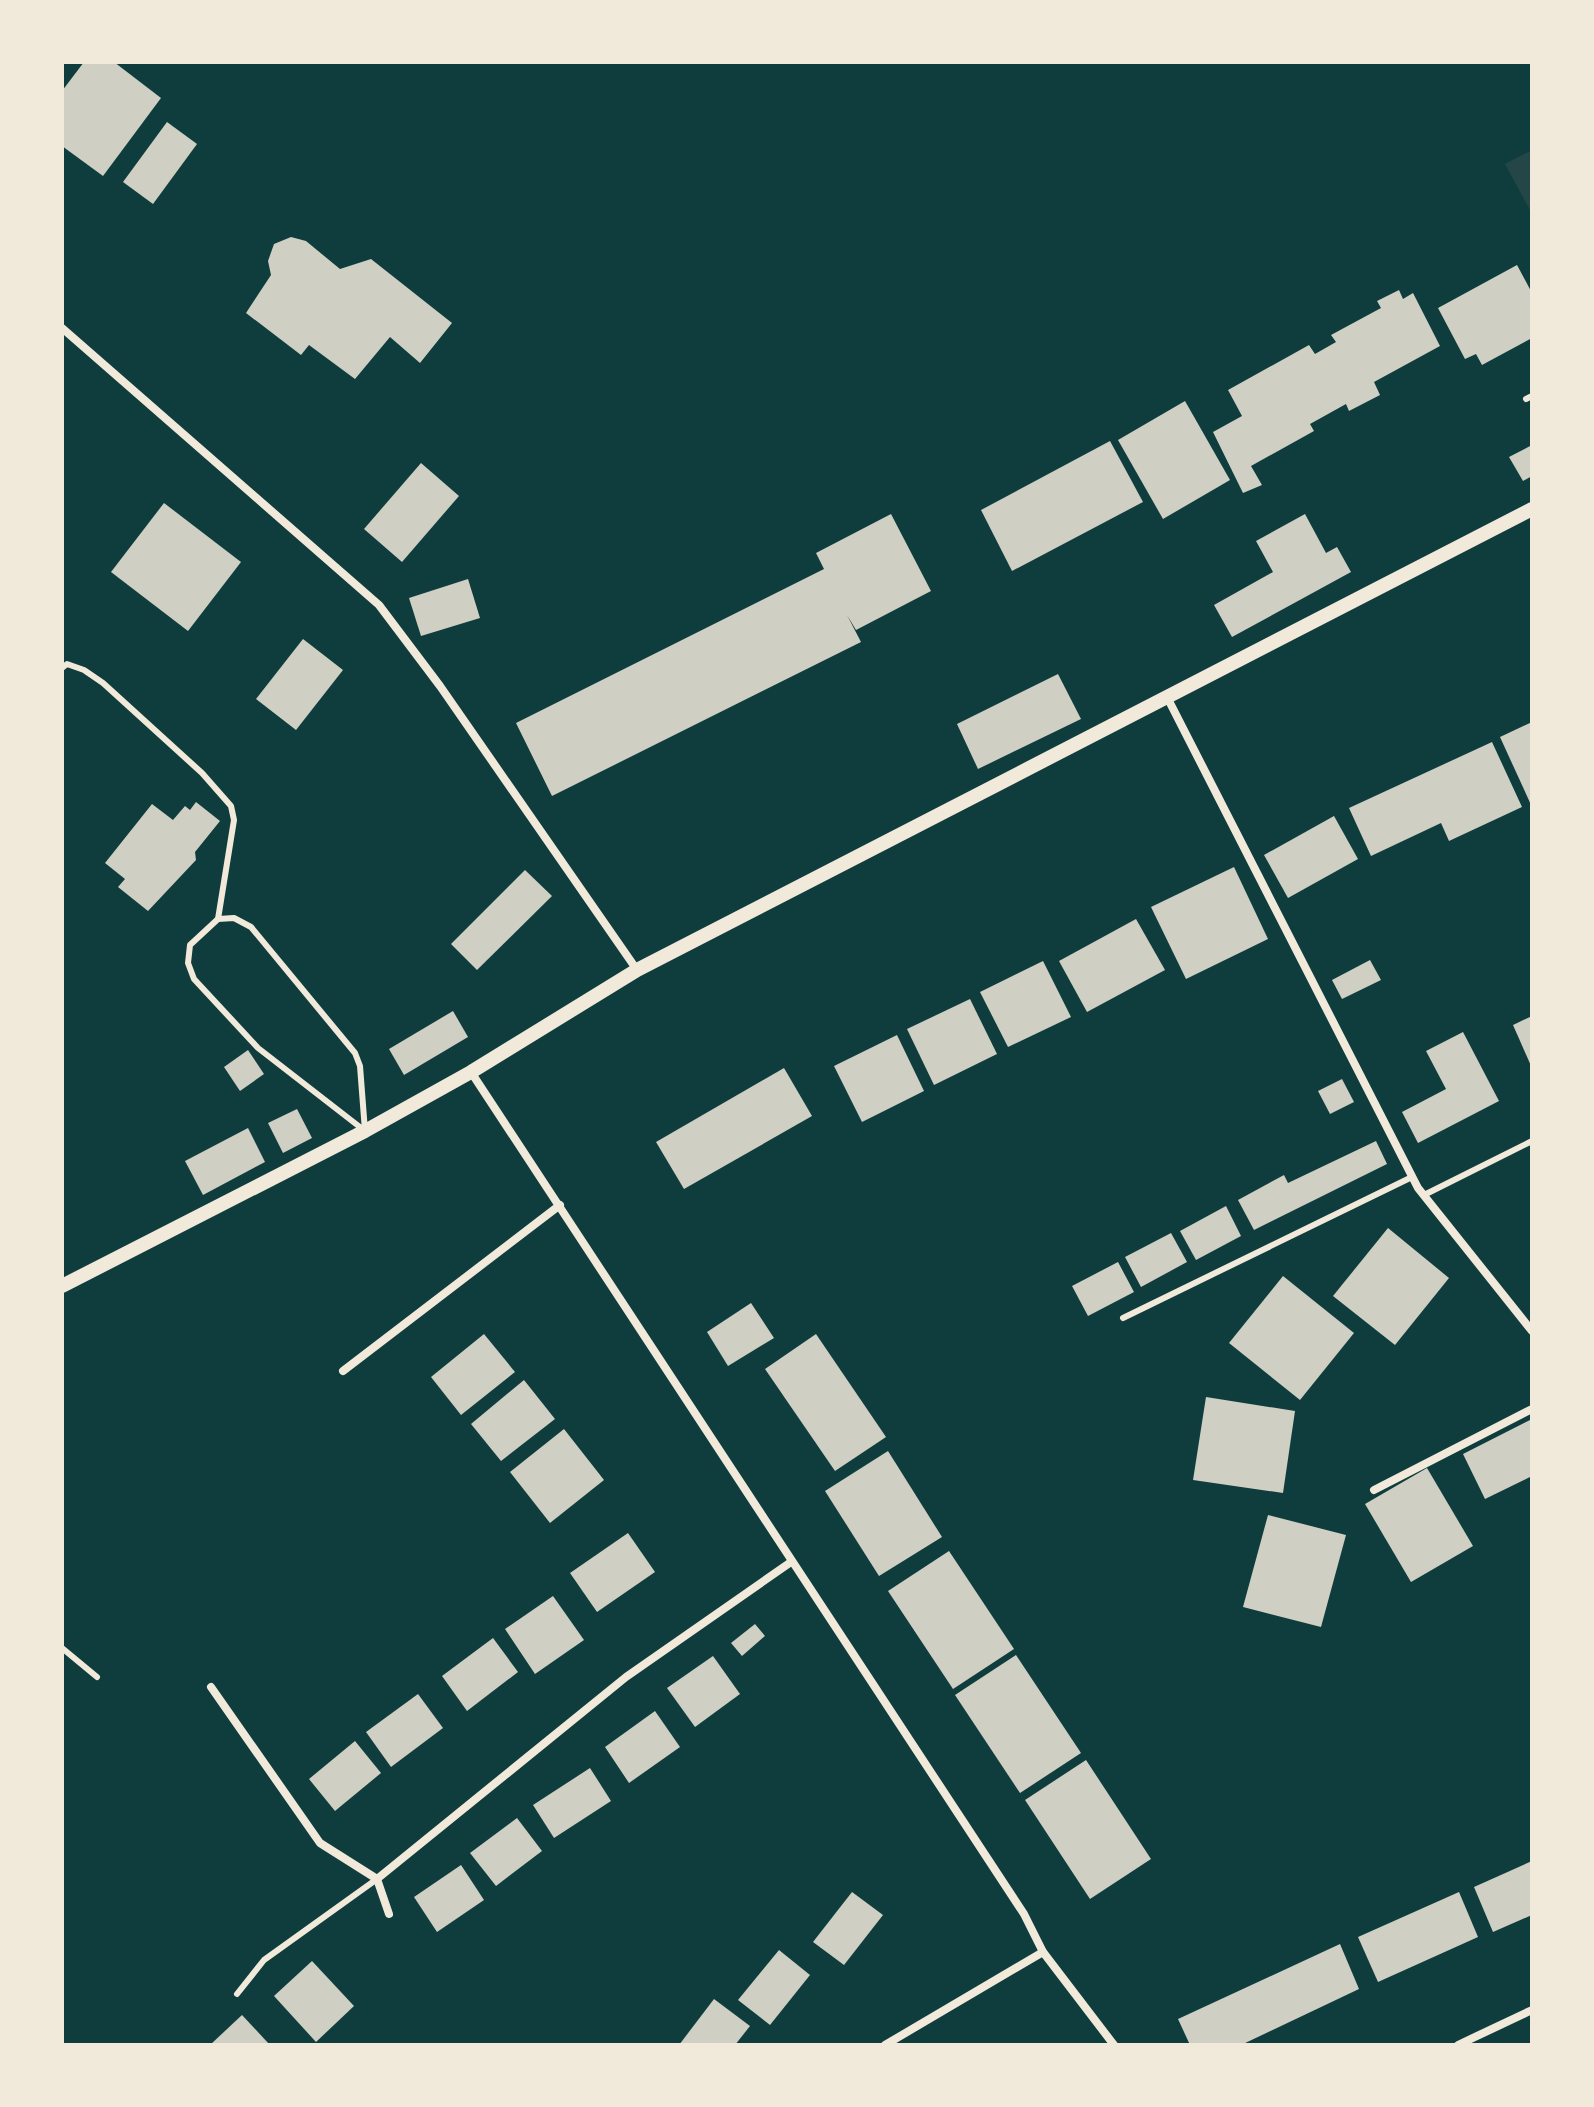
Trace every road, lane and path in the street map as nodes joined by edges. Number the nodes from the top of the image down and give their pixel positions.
1 (62, 328) edge
2 (1532, 509) edge
3 (62, 668) edge
4 (1167, 697) junction
5 (218, 919) junction
6 (637, 970) junction
7 (471, 1072) junction
8 (365, 1131) junction
9 (1532, 1141) edge
10 (1412, 1177) junction
11 (1424, 1195) junction
12 (560, 1205) junction
13 (62, 1286) edge
14 (1123, 1318) dead end
15 (1532, 1331) edge
16 (343, 1371) dead end
17 (1532, 1409) edge
18 (1374, 1490) dead end
19 (791, 1562) junction
20 (62, 1648) edge
21 (97, 1677) dead end
22 (211, 1687) dead end
23 (377, 1879) junction
24 (389, 1914) dead end
25 (1043, 1952) junction
26 (237, 1994) dead end
27 (1532, 2010) edge
28 (885, 2045) edge
29 (1114, 2045) edge
30 (1458, 2045) edge

1 - 6 street
2 - 4 street
3 - 5 lane
4 - 6 street
4 - 10 street
5 - 8 lane
5 - 8 lane
6 - 7 street
7 - 8 street
7 - 12 street
8 - 13 street
9 - 11 lane
10 - 11 street
10 - 14 lane
11 - 15 street
12 - 16 street
12 - 19 street
17 - 18 street
19 - 23 street
19 - 25 street
20 - 21 lane
22 - 23 street
23 - 24 street
23 - 26 lane
25 - 28 street
25 - 29 street
27 - 30 street

